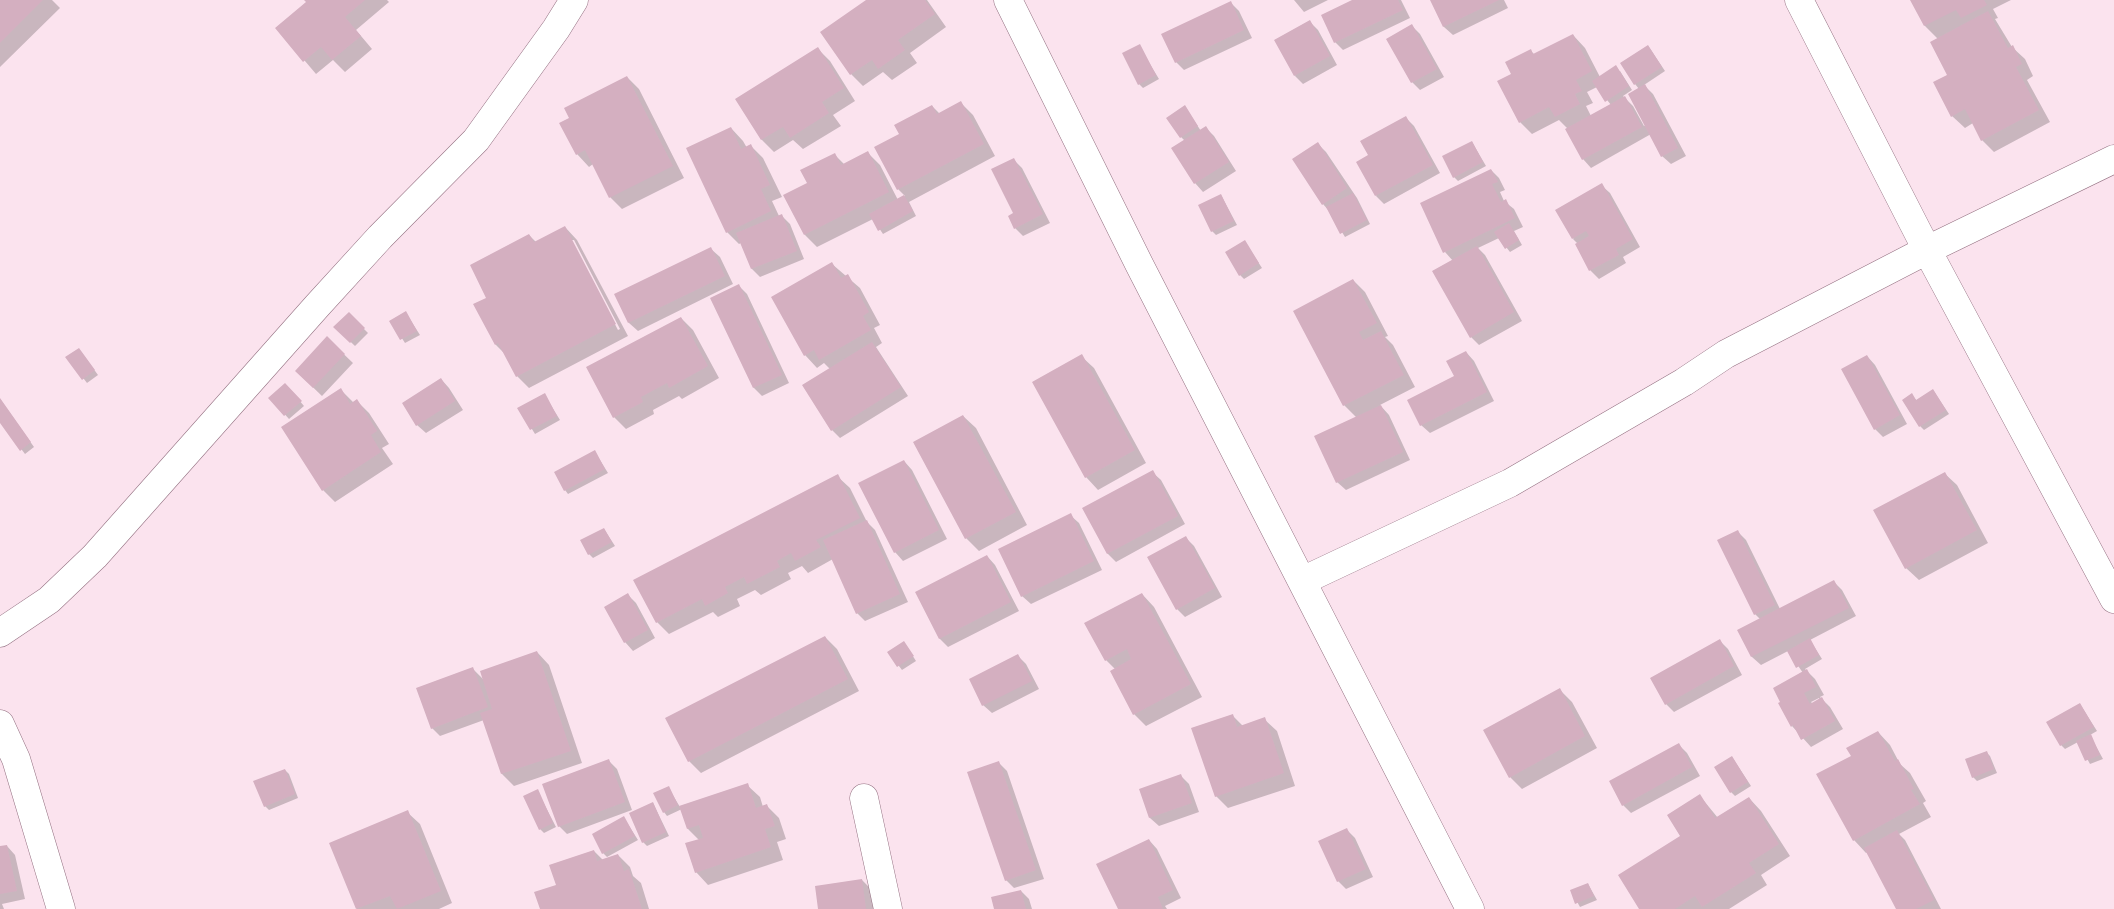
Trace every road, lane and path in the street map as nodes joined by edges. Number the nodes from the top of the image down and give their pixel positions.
1 (574, 0) edge
2 (1008, 0) edge
3 (1799, 0) edge
4 (2114, 158) edge
5 (1927, 250) junction
6 (1302, 581) junction
7 (2114, 599) edge
8 (0, 633) edge
9 (0, 724) edge
10 (864, 798) dead end
11 (61, 909) edge
12 (888, 909) edge
13 (1470, 909) edge

1 - 8 street
2 - 6 street
3 - 5 street
4 - 5 street
5 - 6 street
5 - 7 street
6 - 13 street
9 - 11 street
10 - 12 street

